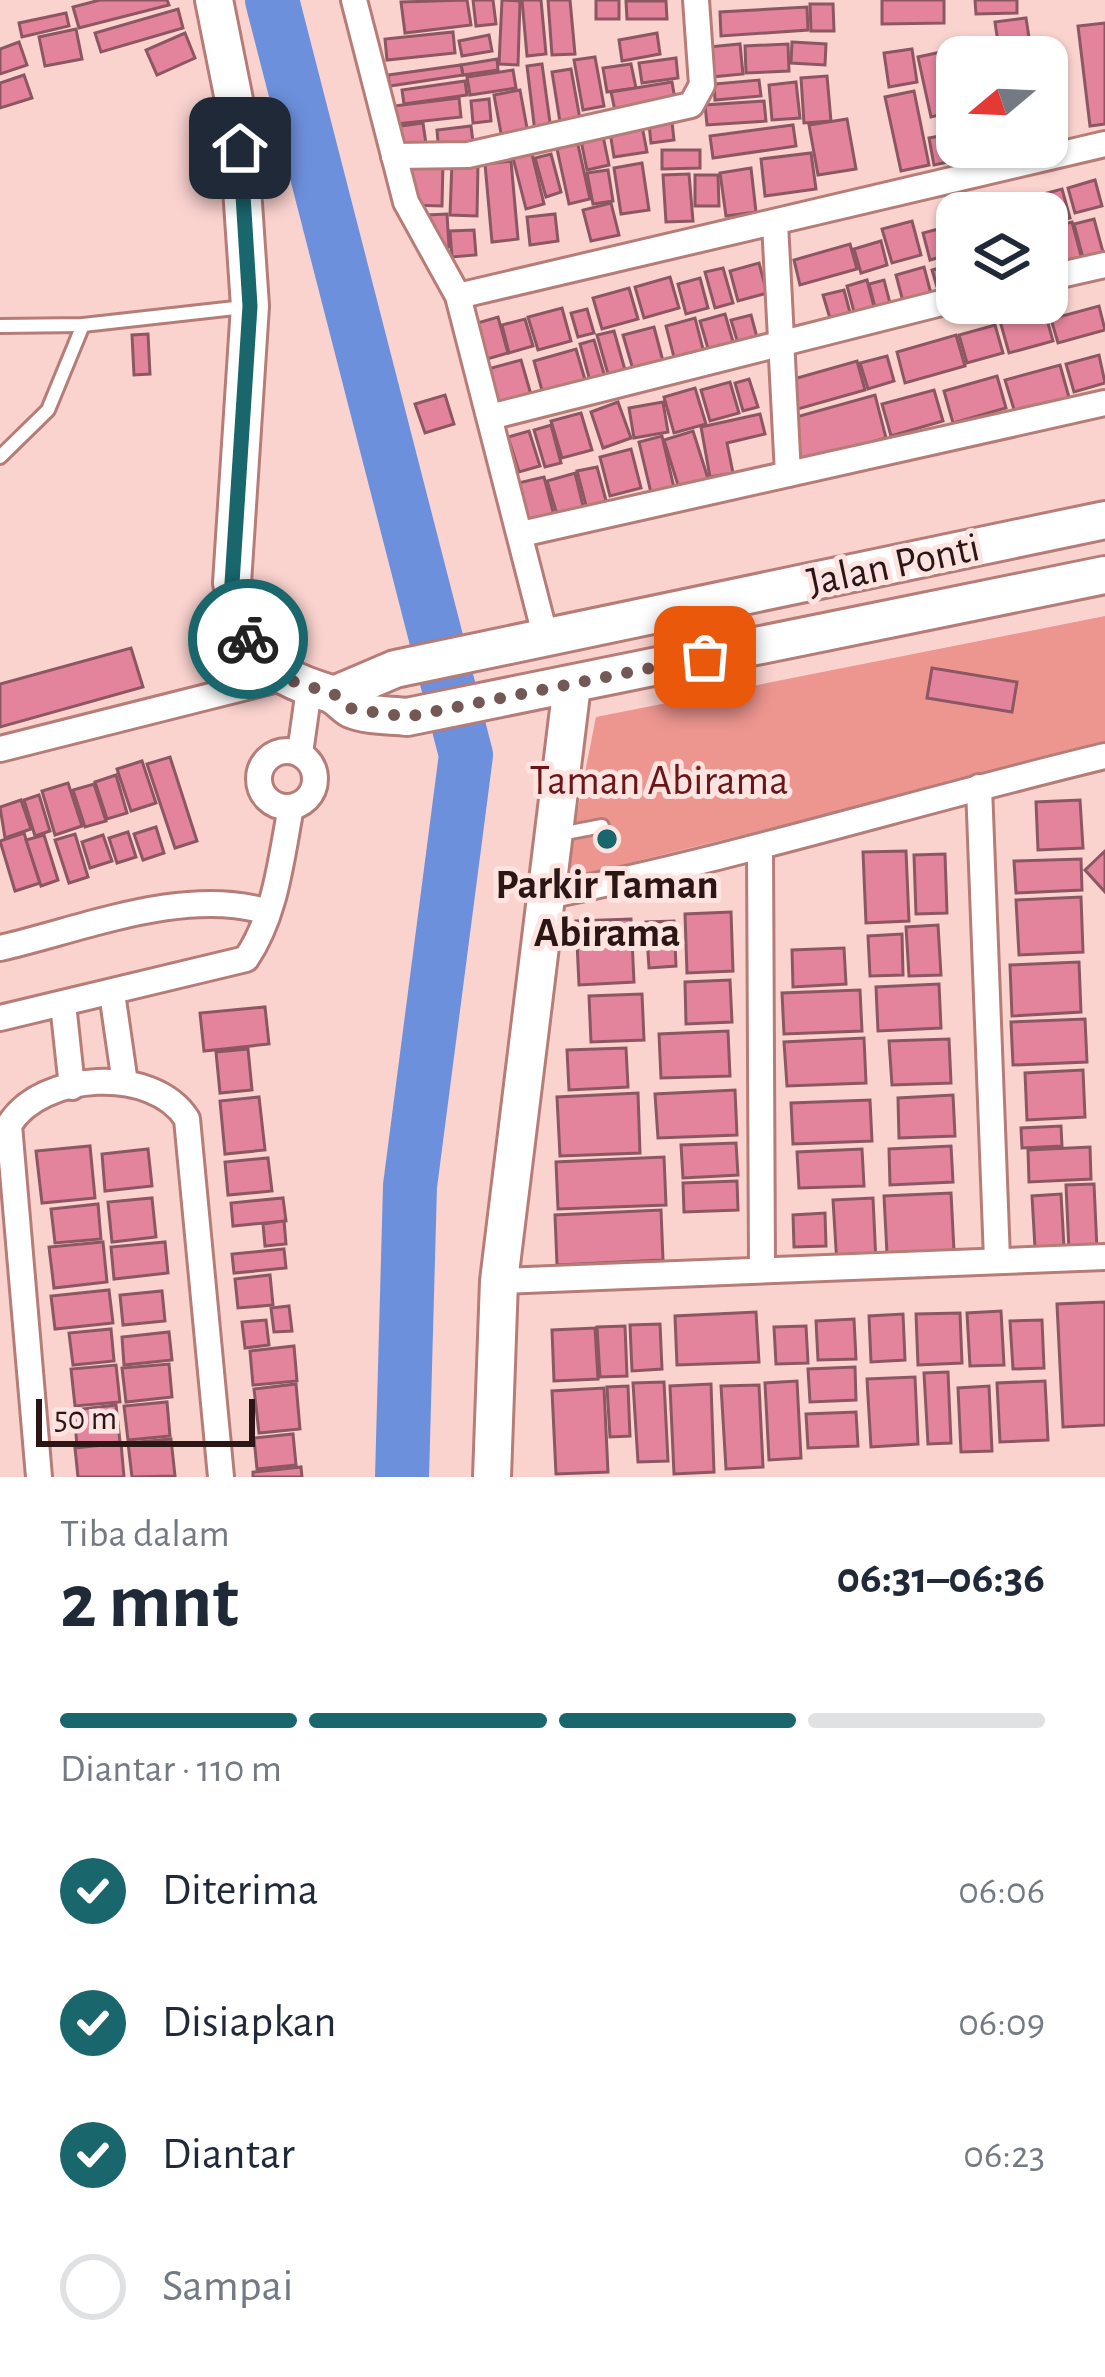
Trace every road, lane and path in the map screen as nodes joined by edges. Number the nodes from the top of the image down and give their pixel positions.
1 (214, 0) edge
2 (354, 0) edge
3 (696, 0) edge
4 (1105, 144) edge
5 (394, 156) junction
6 (775, 223) junction
7 (1105, 265) edge
8 (1068, 273) edge
9 (458, 296) junction
10 (936, 304) edge
11 (250, 306) junction
12 (0, 326) edge
13 (83, 326) junction
14 (779, 341) junction
15 (1105, 404) edge
16 (490, 417) junction
17 (0, 457) edge
18 (788, 474) junction
19 (1105, 520) edge
20 (524, 545) junction
21 (1105, 574) edge
22 (542, 621) junction
23 (572, 685) junction
24 (308, 687) junction
25 (0, 748) edge
26 (300, 753) junction
27 (1105, 756) edge
28 (979, 787) junction
29 (291, 807) junction
30 (602, 826) dead end
31 (554, 836) junction
32 (760, 849) junction
33 (547, 896) junction
34 (268, 912) junction
35 (0, 948) edge
36 (112, 993) junction
37 (63, 1004) junction
38 (0, 1018) edge
39 (125, 1083) junction
40 (72, 1087) junction
41 (1105, 1257) edge
42 (997, 1259) junction
43 (762, 1269) junction
44 (499, 1281) junction
45 (39, 1477) edge
46 (221, 1477) edge
47 (492, 1477) edge

1 - 11 main road
2 - 5 street
3 - 5 street
4 - 6 street
5 - 9 street
6 - 9 street
6 - 14 street
7 - 8 street
9 - 16 street
10 - 14 street
11 - 13 lane
11 - 24 main road
12 - 13 lane
13 - 17 lane
14 - 16 street
14 - 18 street
15 - 18 street
16 - 20 street
18 - 20 street
19 - 22 main road, Jalan Ponti
20 - 22 street
21 - 23 main road, Jalan Ponti
22 - 24 main road, Jalan Ponti
23 - 24 main road, Jalan Ponti
23 - 31 main road
24 - 25 street
24 - 26 street
26 - 29 street
26 - 29 street
27 - 28 street
28 - 32 street
28 - 42 street
29 - 34 street
30 - 31 lane
31 - 33 main road
32 - 33 street
32 - 43 street
33 - 44 main road
34 - 35 street
34 - 36 street
36 - 37 street
36 - 39 street
37 - 38 street
37 - 40 street
39 - 40 street
39 - 46 street
40 - 45 street
41 - 42 street
42 - 43 street
43 - 44 street
44 - 47 main road

